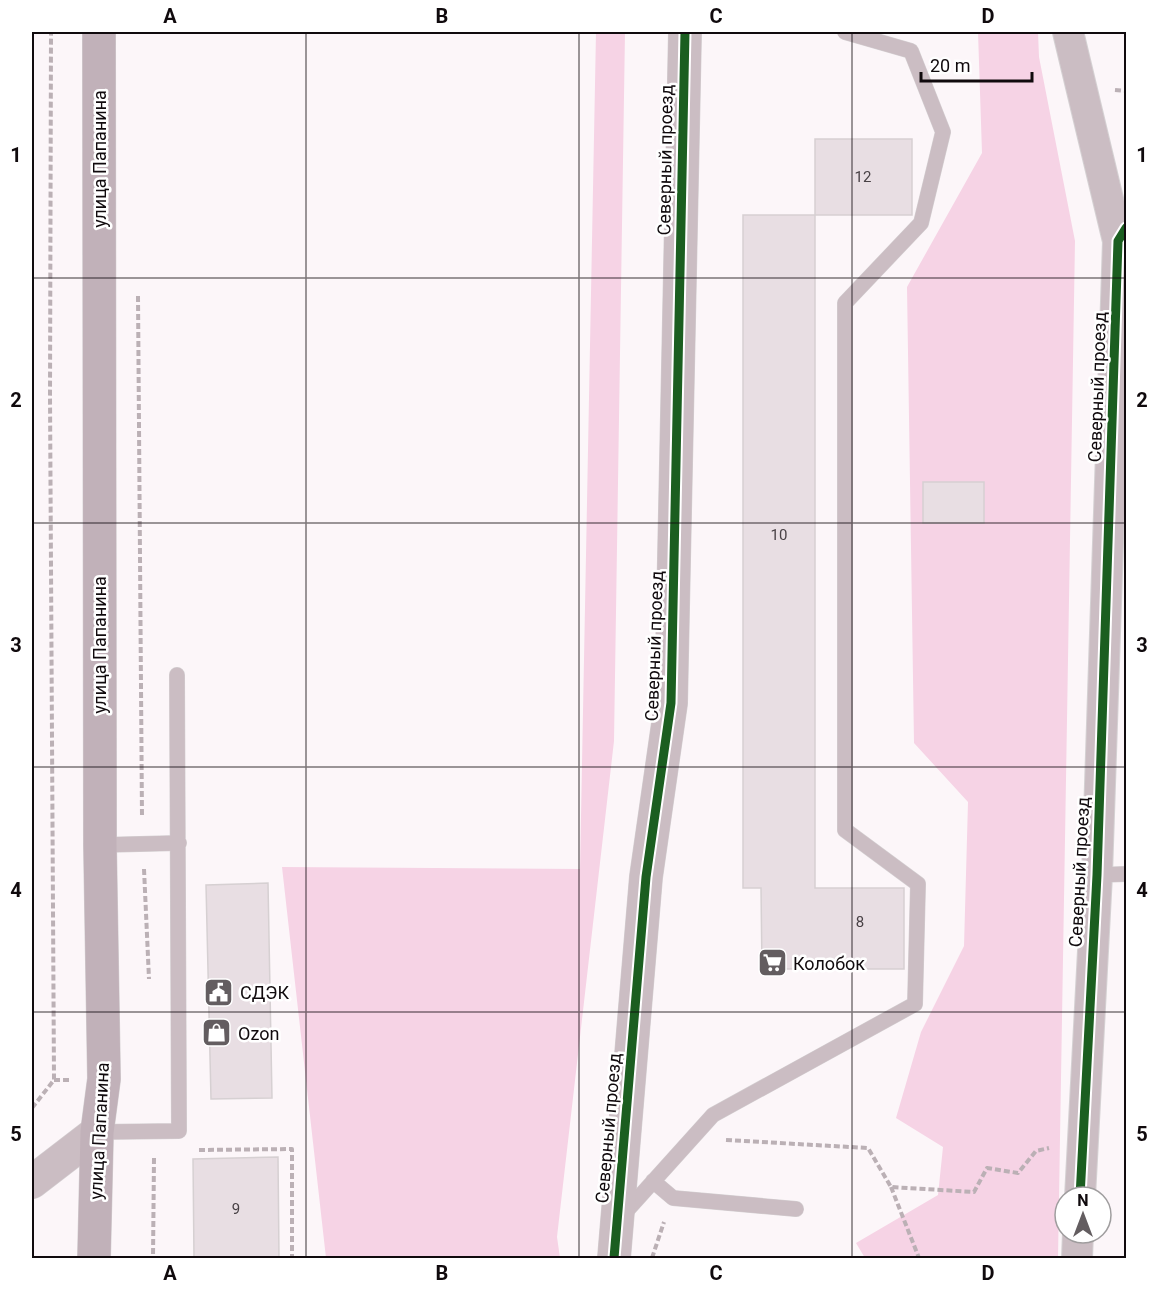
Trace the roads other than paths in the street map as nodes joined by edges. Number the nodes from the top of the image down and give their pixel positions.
1 (99, 32) edge
2 (685, 32) edge
3 (845, 32) edge
4 (1068, 32) edge
5 (1122, 234) edge
6 (177, 675) dead end
7 (179, 843) junction
8 (99, 845) junction
9 (1126, 874) edge
10 (1096, 875) junction
11 (98, 1132) junction
12 (653, 1181) junction
13 (32, 1182) edge
14 (1081, 1185) edge
15 (796, 1209) dead end
16 (616, 1222) junction
17 (94, 1258) edge
18 (614, 1258) edge

1 - 8 main road, улица Папанина
2 - 16 street, Северный проезд
3 - 12 lane
4 - 5 street, Северный проезд
5 - 10 street, Северный проезд
6 - 7 lane
7 - 8 lane
7 - 11 lane
8 - 11 main road, улица Папанина
9 - 10 lane
10 - 14 street, Северный проезд
11 - 13 street
11 - 17 main road, улица Папанина
12 - 15 lane
12 - 16 lane
16 - 18 street, Северный проезд

